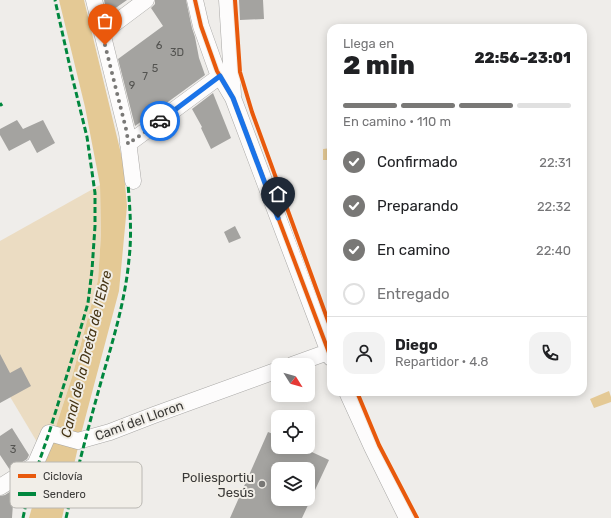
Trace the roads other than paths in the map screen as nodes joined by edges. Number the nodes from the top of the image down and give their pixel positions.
1 (94, 0) edge
2 (146, 0) edge
3 (195, 0) edge
4 (227, 0) edge
5 (102, 33) junction
6 (220, 76) junction
7 (233, 98) junction
8 (128, 144) junction
9 (133, 181) dead end
10 (327, 347) edge
11 (327, 356) edge
12 (315, 359) edge
13 (271, 373) edge
14 (349, 396) edge
15 (36, 462) edge
16 (10, 480) edge
17 (0, 486) edge
18 (407, 518) edge

1 - 5 street
2 - 5 street
3 - 6 street
4 - 7 street
5 - 8 street
6 - 7 street
6 - 8 street
7 - 10 street
8 - 9 street
11 - 12 street
13 - 15 street, Camí del Lloron
14 - 18 street
16 - 17 street, Camí del Lloron

